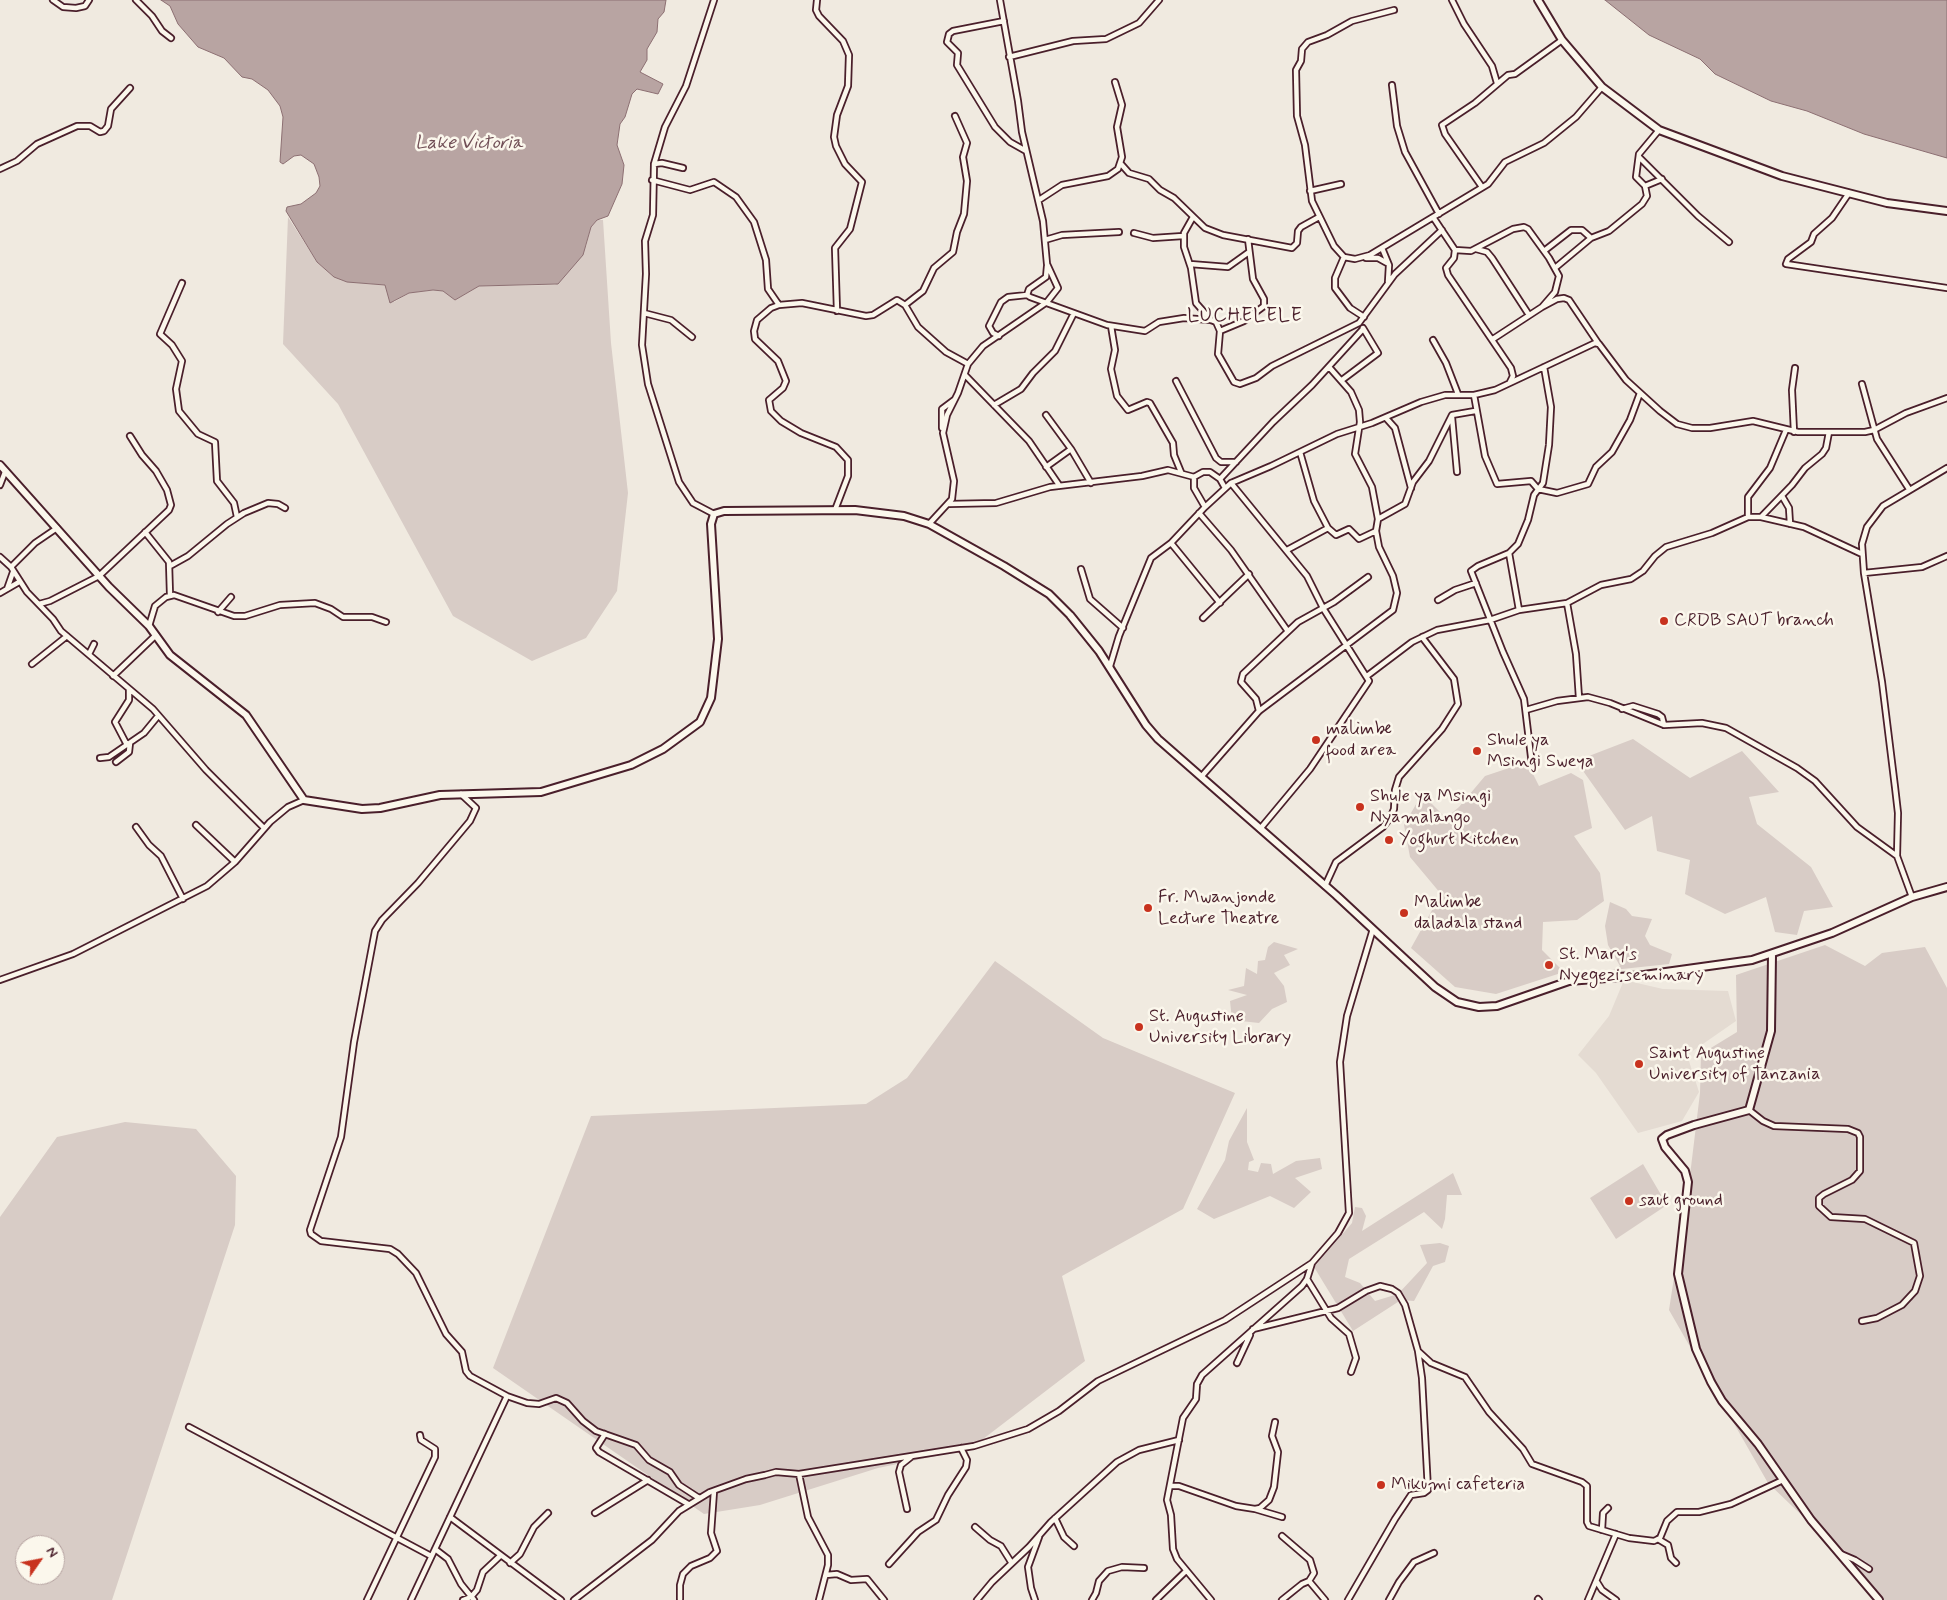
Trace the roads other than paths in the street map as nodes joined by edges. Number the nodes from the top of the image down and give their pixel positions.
1 (53, 0) edge
2 (89, 0) edge
3 (136, 0) edge
4 (714, 0) edge
5 (817, 0) edge
6 (1000, 0) edge
7 (1158, 0) edge
8 (1452, 0) edge
9 (1538, 0) edge
10 (1394, 10) dead end
11 (1004, 22) junction
12 (171, 38) dead end
13 (1562, 40) junction
14 (1009, 57) junction
15 (1492, 66) junction
16 (1508, 76) junction
17 (1115, 82) dead end
18 (1392, 85) dead end
19 (1497, 85) junction
20 (1602, 87) junction
21 (130, 88) dead end
22 (955, 116) dead end
23 (1659, 130) junction
24 (1026, 151) junction
25 (1639, 156) junction
26 (654, 164) junction
27 (1120, 164) junction
28 (683, 168) dead end
29 (0, 169) edge
30 (1662, 179) junction
31 (652, 180) junction
32 (1340, 184) dead end
33 (1645, 186) junction
34 (1482, 187) junction
35 (1310, 191) junction
36 (1848, 193) junction
37 (1039, 200) junction
38 (1947, 211) edge
39 (1439, 214) junction
40 (1193, 217) junction
41 (1319, 217) junction
42 (1433, 217) junction
43 (1442, 230) junction
44 (1118, 232) dead end
45 (1134, 233) dead end
46 (1183, 236) junction
47 (1591, 238) junction
48 (1248, 239) junction
49 (1045, 240) junction
50 (1730, 242) dead end
51 (1382, 248) junction
52 (1476, 249) junction
53 (1455, 250) junction
54 (1544, 250) junction
55 (1249, 252) junction
56 (1344, 257) junction
57 (1362, 258) junction
58 (1047, 264) junction
59 (1190, 264) junction
60 (1389, 264) junction
61 (1556, 268) junction
62 (182, 283) dead end
63 (1388, 283) junction
64 (1947, 288) edge
65 (1028, 294) junction
66 (836, 300) junction
67 (1047, 302) junction
68 (779, 304) junction
69 (905, 305) junction
70 (1542, 307) junction
71 (826, 309) junction
72 (837, 311) junction
73 (644, 313) junction
74 (1074, 313) junction
75 (1529, 315) junction
76 (1364, 317) junction
77 (1211, 320) junction
78 (1359, 323) junction
79 (1111, 326) junction
80 (1363, 329) junction
81 (1220, 331) junction
82 (999, 336) junction
83 (692, 337) dead end
84 (1493, 339) junction
85 (1433, 340) dead end
86 (1598, 343) junction
87 (968, 364) junction
88 (1544, 366) junction
89 (1328, 367) junction
90 (1795, 368) dead end
91 (965, 375) junction
92 (1176, 380) dead end
93 (1342, 380) junction
94 (1510, 383) junction
95 (1862, 384) dead end
96 (1640, 393) junction
97 (1458, 394) junction
98 (1474, 395) junction
99 (1947, 398) edge
100 (955, 399) junction
101 (994, 405) junction
102 (1475, 411) junction
103 (1046, 414) dead end
104 (1452, 416) junction
105 (1386, 418) junction
106 (1359, 428) junction
107 (1786, 430) junction
108 (1874, 430) junction
109 (943, 432) junction
110 (1794, 432) junction
111 (1829, 432) junction
112 (130, 436) dead end
113 (1071, 449) junction
114 (1300, 452) junction
115 (1236, 462) junction
116 (0, 465) edge
117 (1046, 466) junction
118 (1947, 468) edge
119 (5, 470) junction
120 (1182, 472) junction
121 (1457, 472) dead end
122 (1194, 477) junction
123 (1220, 479) junction
124 (1232, 483) junction
125 (1091, 484) junction
126 (0, 485) edge
127 (1059, 485) junction
128 (1225, 488) junction
129 (1411, 488) junction
130 (1538, 489) junction
131 (1910, 489) junction
132 (1782, 496) junction
133 (949, 504) junction
134 (1205, 507) junction
135 (285, 508) dead end
136 (835, 510) junction
137 (714, 514) junction
138 (1198, 514) junction
139 (237, 517) junction
140 (1748, 517) junction
141 (1761, 517) junction
142 (1378, 519) junction
143 (929, 524) junction
144 (1790, 524) junction
145 (57, 528) junction
146 (1328, 528) junction
147 (1376, 531) junction
148 (145, 532) junction
149 (1171, 543) junction
150 (1286, 550) junction
151 (1509, 553) junction
152 (1862, 554) junction
153 (1947, 556) edge
154 (0, 557) edge
155 (170, 566) junction
156 (12, 569) junction
157 (1081, 569) dead end
158 (1864, 573) junction
159 (1249, 574) junction
160 (99, 576) junction
161 (1368, 577) dead end
162 (19, 582) junction
163 (1476, 583) junction
164 (7, 588) junction
165 (0, 593) edge
166 (170, 595) junction
167 (230, 597) dead end
168 (1438, 600) dead end
169 (1220, 603) junction
170 (1567, 603) junction
171 (39, 604) junction
172 (1323, 608) junction
173 (1520, 610) junction
174 (218, 612) junction
175 (1203, 618) dead end
176 (1490, 620) junction
177 (386, 622) dead end
178 (149, 626) junction
179 (1123, 628) junction
180 (1287, 630) junction
181 (156, 635) junction
182 (67, 636) junction
183 (1422, 637) junction
184 (94, 644) dead end
185 (1345, 644) junction
186 (90, 654) junction
187 (32, 664) dead end
188 (1110, 666) junction
189 (113, 676) junction
190 (1367, 676) junction
191 (129, 690) junction
192 (1579, 698) junction
193 (1524, 699) junction
194 (1537, 707) junction
195 (1622, 709) junction
196 (1526, 710) junction
197 (1259, 711) junction
198 (1648, 711) junction
199 (158, 716) junction
200 (1655, 722) junction
201 (1664, 725) junction
202 (129, 744) junction
203 (100, 758) dead end
204 (116, 762) dead end
205 (1532, 766) dead end
206 (1201, 777) junction
207 (460, 794) junction
208 (304, 800) junction
209 (196, 825) dead end
210 (136, 827) dead end
211 (264, 828) junction
212 (1260, 829) junction
213 (1897, 856) junction
214 (234, 862) junction
215 (1325, 886) junction
216 (1947, 887) edge
217 (1912, 897) junction
218 (183, 899) junction
219 (1373, 929) junction
220 (1772, 955) junction
221 (0, 980) edge
222 (1748, 1110) junction
223 (1312, 1263) junction
224 (1306, 1280) junction
225 (1326, 1310) junction
226 (1862, 1320) dead end
227 (1252, 1330) junction
228 (1418, 1351) junction
229 (1237, 1363) dead end
230 (1352, 1372) dead end
231 (507, 1396) junction
232 (1275, 1422) dead end
233 (189, 1427) dead end
234 (605, 1434) junction
235 (420, 1435) dead end
236 (1179, 1440) junction
237 (961, 1448) junction
238 (912, 1456) junction
239 (799, 1474) junction
240 (648, 1480) junction
241 (1783, 1480) junction
242 (1170, 1486) junction
243 (714, 1492) junction
244 (699, 1498) junction
245 (688, 1504) junction
246 (1608, 1508) dead end
247 (907, 1509) dead end
248 (1255, 1509) junction
249 (548, 1513) dead end
250 (595, 1513) dead end
251 (1282, 1517) dead end
252 (450, 1518) junction
253 (1055, 1518) junction
254 (975, 1527) dead end
255 (1602, 1530) junction
256 (1616, 1534) junction
257 (1039, 1536) junction
258 (1282, 1536) dead end
259 (396, 1538) junction
260 (1658, 1540) junction
261 (1074, 1546) dead end
262 (435, 1549) junction
263 (1838, 1552) junction
264 (1434, 1553) dead end
265 (431, 1556) junction
266 (500, 1556) junction
267 (1012, 1562) junction
268 (510, 1563) junction
269 (1676, 1563) dead end
270 (889, 1564) dead end
271 (1144, 1568) dead end
272 (1869, 1569) dead end
273 (1186, 1571) junction
274 (826, 1575) junction
275 (1309, 1581) junction
276 (1597, 1582) junction
277 (472, 1598) edge
278 (680, 1599) edge
279 (367, 1600) edge
280 (411, 1600) edge
281 (463, 1600) edge
282 (561, 1600) edge
283 (574, 1600) edge
284 (819, 1600) edge
285 (884, 1600) edge
286 (977, 1600) edge
287 (1035, 1600) edge
288 (1092, 1600) edge
289 (1156, 1600) edge
290 (1211, 1600) edge
291 (1282, 1600) edge
292 (1325, 1600) edge
293 (1348, 1600) edge
294 (1389, 1600) edge
295 (1588, 1600) edge
296 (1616, 1600) edge
297 (1879, 1600) edge

1 - 2 street
3 - 12 street
4 - 26 street
5 - 66 street
6 - 11 street
7 - 14 street
8 - 15 street
9 - 13 main road
10 - 35 street
11 - 14 street
11 - 24 street
13 - 16 street
13 - 20 main road
14 - 24 street
15 - 16 street
15 - 19 street
16 - 19 street
17 - 27 street
18 - 39 street
19 - 34 street
20 - 23 main road
20 - 34 street
21 - 29 street
22 - 69 street
23 - 25 street
23 - 36 main road
24 - 37 street
25 - 30 street
25 - 33 street
26 - 28 street
26 - 31 street
27 - 37 street
27 - 40 street
30 - 33 street
30 - 50 street
31 - 68 street
31 - 73 street
32 - 35 street
33 - 47 street
34 - 39 street
35 - 41 street
36 - 38 main road
36 - 64 street
37 - 49 street
39 - 42 street
40 - 46 street
40 - 48 street
41 - 48 street
41 - 56 street
42 - 43 street
42 - 51 street
43 - 53 street
43 - 63 street
44 - 49 street
45 - 46 street
46 - 59 street
47 - 54 street
47 - 61 street
48 - 55 street
49 - 58 street
51 - 57 street
51 - 60 street
52 - 53 street
52 - 54 street
52 - 75 street
53 - 84 street
54 - 61 street
55 - 59 street
55 - 81 street
56 - 57 street
56 - 76 street
57 - 60 street
58 - 65 street
58 - 67 street
59 - 77 street
60 - 63 street
61 - 70 street
62 - 139 street
63 - 76 street
65 - 67 street
65 - 82 street
66 - 71 street
66 - 72 street
67 - 74 street
67 - 82 street
68 - 71 street
68 - 136 street
69 - 72 street
69 - 87 street
70 - 75 street
70 - 86 street
71 - 72 street
73 - 83 street
73 - 137 street
74 - 79 street
74 - 101 street
75 - 84 street
76 - 78 street
77 - 79 street
77 - 81 street
78 - 80 street
78 - 81 street
79 - 120 street
80 - 89 street
80 - 93 street
82 - 87 street
84 - 94 street
85 - 97 street
86 - 88 street
86 - 96 street
87 - 91 street
88 - 94 street
88 - 130 street
89 - 93 street
89 - 115 street
90 - 110 street
91 - 100 street
91 - 101 street
92 - 115 street
93 - 106 street
94 - 98 street
95 - 108 street
96 - 107 street
96 - 130 street
97 - 98 street
97 - 105 street
98 - 102 street
99 - 108 street
100 - 109 street
100 - 109 street
101 - 117 street
102 - 104 street
102 - 130 street
103 - 113 street
104 - 121 street
104 - 129 street
105 - 106 street
105 - 129 street
106 - 114 street
106 - 142 street
107 - 110 street
107 - 140 street
108 - 111 street
108 - 131 street
109 - 133 street
110 - 111 street
111 - 132 street
112 - 148 street
113 - 117 street
113 - 125 street
114 - 124 street
114 - 146 street
115 - 123 street
116 - 119 main road
117 - 127 street
118 - 131 street
119 - 126 street
119 - 145 main road
120 - 122 street
120 - 125 street
122 - 123 street
122 - 134 street
123 - 128 street
124 - 128 street
124 - 150 street
125 - 127 street
127 - 133 street
128 - 134 street
129 - 142 street
130 - 151 street
131 - 152 street
132 - 141 street
132 - 144 street
133 - 143 street
134 - 138 street
135 - 139 street
136 - 137 main road
136 - 143 main road
137 - 207 main road
138 - 149 street
138 - 159 street
139 - 155 street
140 - 141 street
140 - 170 street
141 - 144 street
142 - 147 street
143 - 188 main road
144 - 152 street
145 - 156 street
145 - 160 main road
146 - 147 street
146 - 150 street
147 - 185 street
148 - 155 street
148 - 160 street
149 - 169 street
149 - 179 street
150 - 172 street
151 - 163 street
151 - 173 street
152 - 158 street
153 - 158 street
154 - 156 street
155 - 166 street
156 - 162 street
156 - 164 street
157 - 179 street
158 - 213 street
159 - 169 street
159 - 180 street
160 - 171 street
160 - 178 main road
161 - 172 street
162 - 164 street
162 - 171 street
163 - 168 street
163 - 176 street
164 - 165 street
166 - 174 street
166 - 178 street
167 - 174 street
169 - 175 street
170 - 173 street
170 - 192 street
171 - 182 street
172 - 180 street
172 - 185 street
173 - 176 street
174 - 177 street
176 - 183 street
176 - 193 street
178 - 181 main road
179 - 188 street
180 - 197 street
181 - 189 street
181 - 208 main road
182 - 186 street
182 - 187 street
183 - 190 street
183 - 215 street
184 - 186 street
185 - 190 street
185 - 197 street
186 - 189 street
188 - 206 main road
189 - 191 street
190 - 212 street
191 - 199 street
191 - 202 street
192 - 194 street
192 - 195 street
193 - 194 street
193 - 196 street
194 - 196 street
195 - 198 street
195 - 200 street
196 - 205 street
197 - 206 street
198 - 200 street
198 - 201 street
199 - 202 street
199 - 211 street
200 - 201 street
201 - 213 street
202 - 203 street
202 - 204 street
206 - 212 main road
207 - 208 main road
207 - 231 street
208 - 211 street
209 - 214 street
210 - 218 street
211 - 214 street
212 - 215 main road
213 - 217 street
214 - 218 street
215 - 219 main road
216 - 217 main road
217 - 220 main road
218 - 221 street
219 - 220 main road
219 - 223 street
220 - 222 main road
222 - 226 street
222 - 241 main road
223 - 224 street
223 - 237 street
224 - 225 street
224 - 227 street
225 - 227 street
225 - 228 street
225 - 230 street
227 - 229 street
227 - 236 street
228 - 255 street
228 - 293 street
231 - 234 street
231 - 252 street
232 - 248 street
233 - 259 street
234 - 240 street
234 - 244 street
235 - 259 street
236 - 242 street
236 - 253 street
237 - 238 street
237 - 270 street
238 - 239 street
238 - 247 street
239 - 243 street
239 - 274 street
240 - 245 street
240 - 250 street
241 - 260 street
241 - 263 main road
242 - 248 street
242 - 273 street
243 - 244 street
243 - 278 street
244 - 245 street
245 - 283 street
246 - 255 street
248 - 251 street
249 - 268 street
252 - 262 street
252 - 266 street
253 - 257 street
253 - 261 street
254 - 267 street
255 - 256 street
256 - 260 street
256 - 276 street
257 - 267 street
257 - 287 street
258 - 275 street
259 - 265 street
259 - 279 street
260 - 269 street
262 - 265 street
262 - 277 street
263 - 272 street
263 - 297 main road
264 - 294 street
265 - 280 street
266 - 268 street
266 - 277 street
267 - 286 street
268 - 282 street
271 - 288 street
273 - 289 street
273 - 290 street
274 - 284 street
274 - 285 street
275 - 291 street
275 - 292 street
276 - 295 street
276 - 296 street
277 - 281 street

